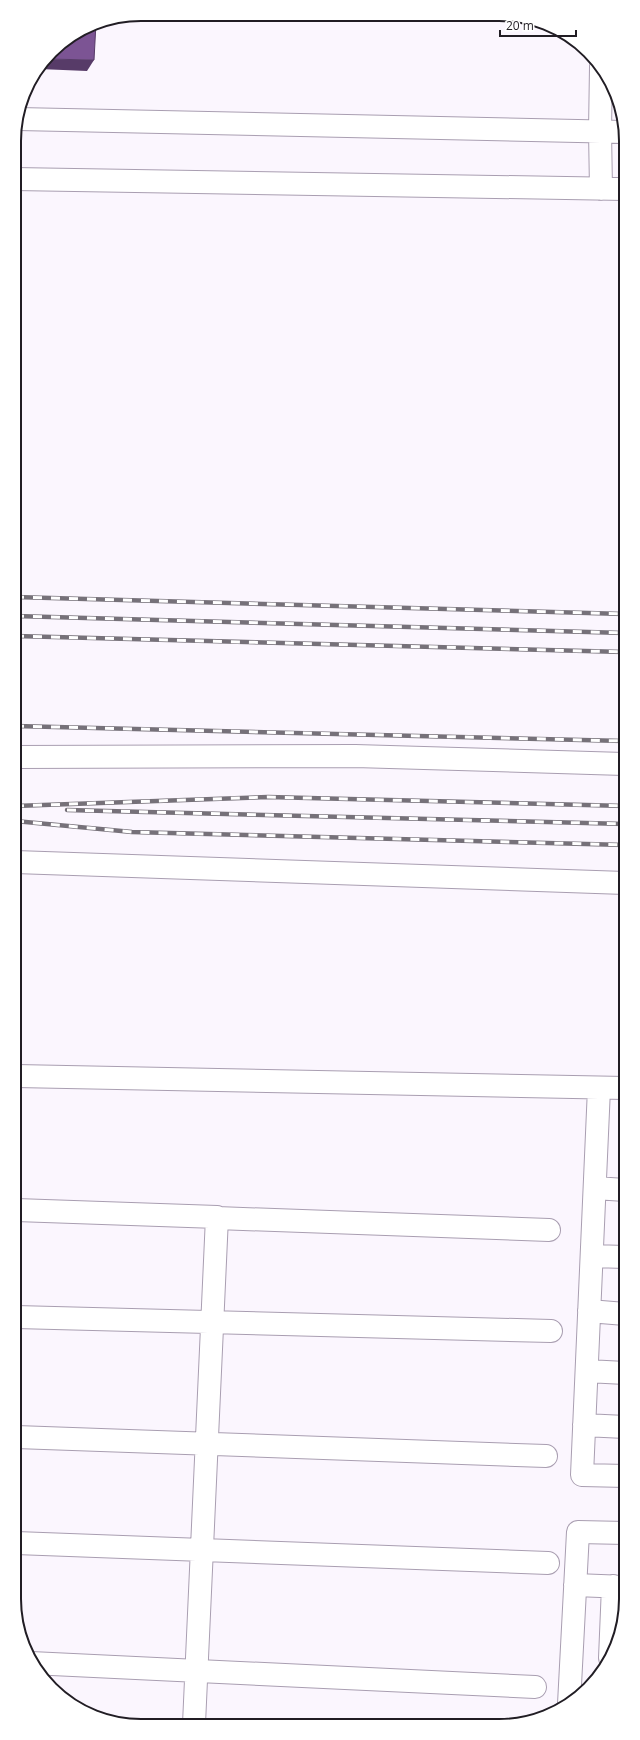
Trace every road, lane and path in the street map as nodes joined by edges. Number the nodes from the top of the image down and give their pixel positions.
1 (601, 78) edge
2 (23, 119) edge
3 (600, 131) junction
4 (618, 132) edge
5 (21, 179) edge
6 (601, 189) junction
7 (619, 189) edge
8 (21, 757) edge
9 (619, 764) edge
10 (21, 862) edge
11 (619, 883) edge
12 (21, 1076) edge
13 (599, 1088) junction
14 (619, 1088) edge
15 (595, 1188) junction
16 (619, 1190) edge
17 (21, 1210) edge
18 (217, 1218) junction
19 (549, 1230) dead end
20 (592, 1256) junction
21 (619, 1257) edge
22 (589, 1311) junction
23 (619, 1314) edge
24 (21, 1317) edge
25 (212, 1323) junction
26 (551, 1331) dead end
27 (587, 1371) junction
28 (619, 1373) edge
29 (584, 1425) junction
30 (619, 1427) edge
31 (21, 1437) edge
32 (207, 1444) junction
33 (546, 1456) dead end
34 (619, 1476) edge
35 (619, 1533) edge
36 (21, 1543) edge
37 (202, 1550) junction
38 (548, 1563) dead end
39 (575, 1585) junction
40 (619, 1586) edge
41 (619, 1593) edge
42 (613, 1636) edge
43 (39, 1663) edge
44 (197, 1670) junction
45 (535, 1687) dead end
46 (569, 1696) edge
47 (194, 1719) edge

1 - 3 street
2 - 3 street
3 - 4 street
3 - 6 street
5 - 6 street
6 - 7 street
8 - 9 street
10 - 11 street
12 - 13 street
13 - 14 street
13 - 15 street
15 - 16 street
15 - 20 street
17 - 18 street
18 - 19 street
18 - 25 street
20 - 21 street
20 - 22 street
22 - 23 street
22 - 27 street
24 - 25 street
25 - 26 street
25 - 32 street
27 - 28 street
27 - 29 street
29 - 30 street
29 - 34 street
31 - 32 street
32 - 33 street
32 - 37 street
35 - 39 street
36 - 37 street
37 - 38 street
37 - 44 street
39 - 40 street
39 - 46 street
41 - 42 street
43 - 44 street
44 - 45 street
44 - 47 street

